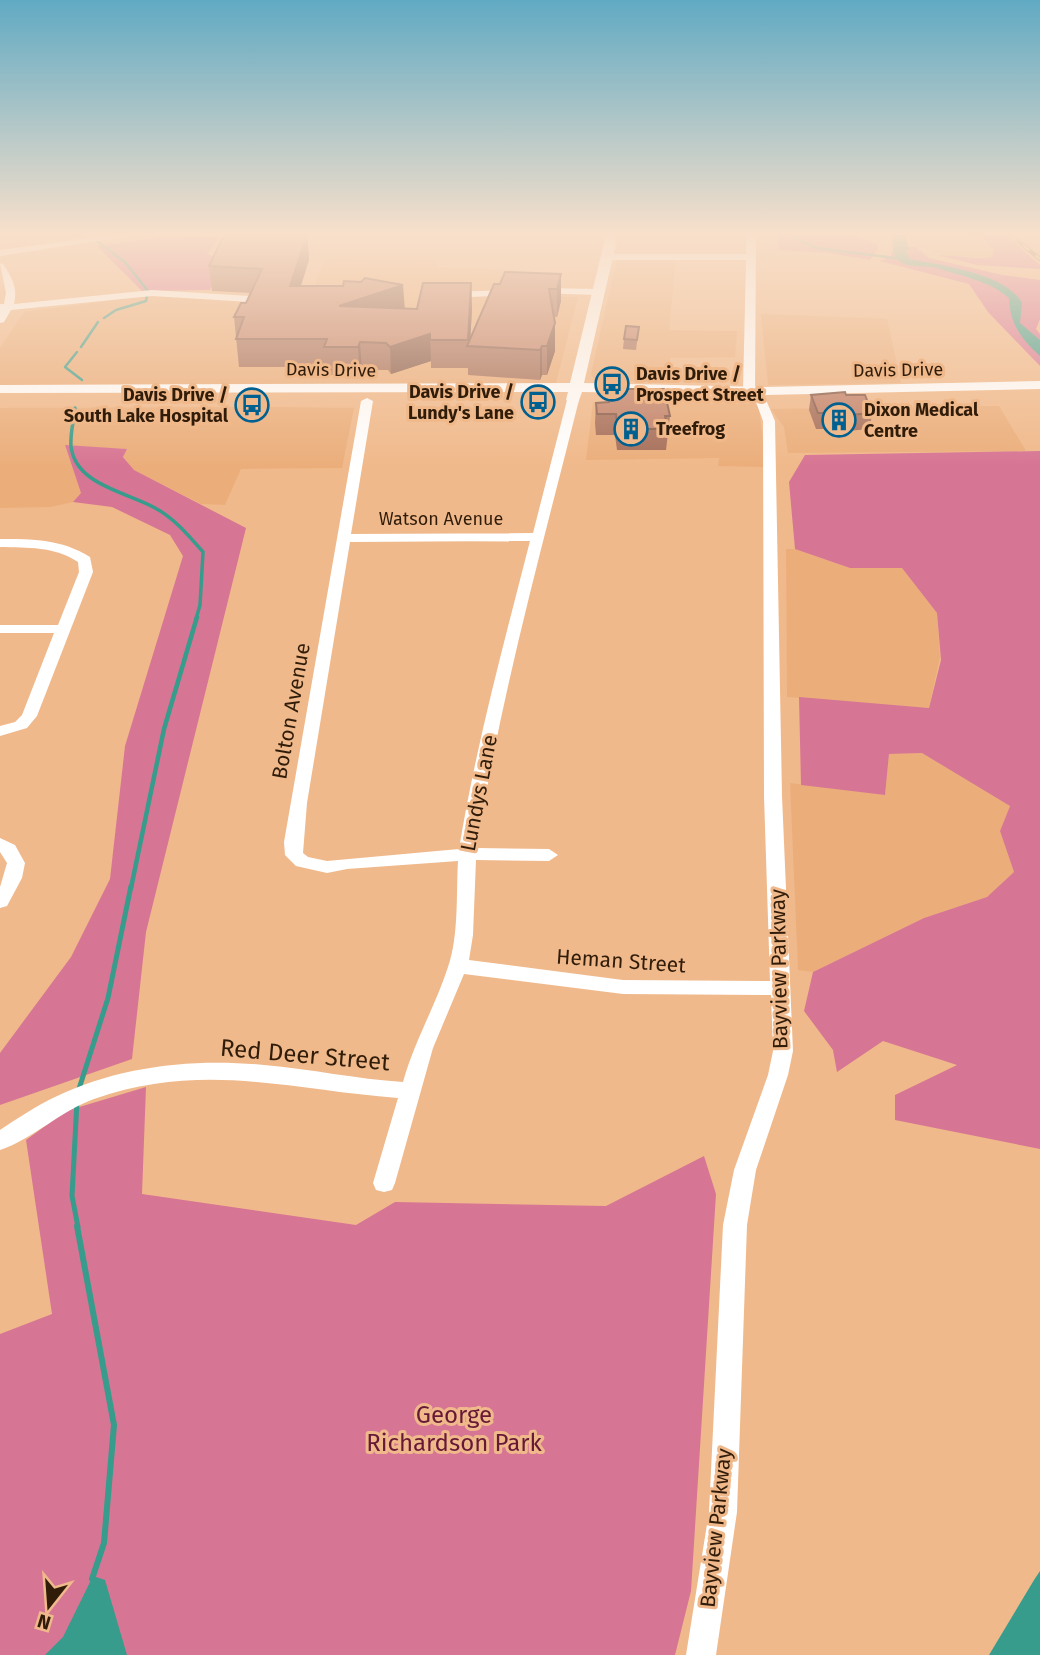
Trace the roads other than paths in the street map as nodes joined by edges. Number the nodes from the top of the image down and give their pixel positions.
1 (594, 312) edge
2 (750, 312) edge
3 (1039, 388) edge
4 (0, 389) edge
5 (749, 390) junction
6 (575, 394) junction
7 (366, 401) junction
8 (0, 402) edge
9 (762, 402) junction
10 (539, 537) junction
11 (344, 538) junction
12 (0, 544) edge
13 (0, 629) edge
14 (63, 629) junction
15 (0, 731) edge
16 (0, 844) edge
17 (467, 853) junction
18 (549, 855) dead end
19 (0, 902) edge
20 (458, 966) junction
21 (782, 988) junction
22 (410, 1091) junction
23 (0, 1141) edge
24 (384, 1183) dead end
25 (701, 1655) edge

1 - 6 main road
2 - 5 street
3 - 5 main road, Davis Drive
3 - 9 main road, Davis Drive
4 - 6 main road, Davis Drive
5 - 6 main road, Davis Drive
6 - 7 main road, Davis Drive
6 - 9 main road, Davis Drive
6 - 10 street, Lundys Lane
7 - 8 main road, Davis Drive
7 - 11 street, Bolton Avenue
9 - 21 street, Bayview Parkway
10 - 11 street, Watson Avenue
10 - 17 street, Lundys Lane
11 - 17 street, Bolton Avenue
12 - 14 street
13 - 14 street
14 - 15 street
16 - 19 street
17 - 18 street
17 - 20 street, Lundys Lane
20 - 21 street, Heman Street
20 - 22 street, Lundys Lane
21 - 25 street, Bayview Parkway
22 - 23 street, Red Deer Street
22 - 24 street, Lundys Lane

